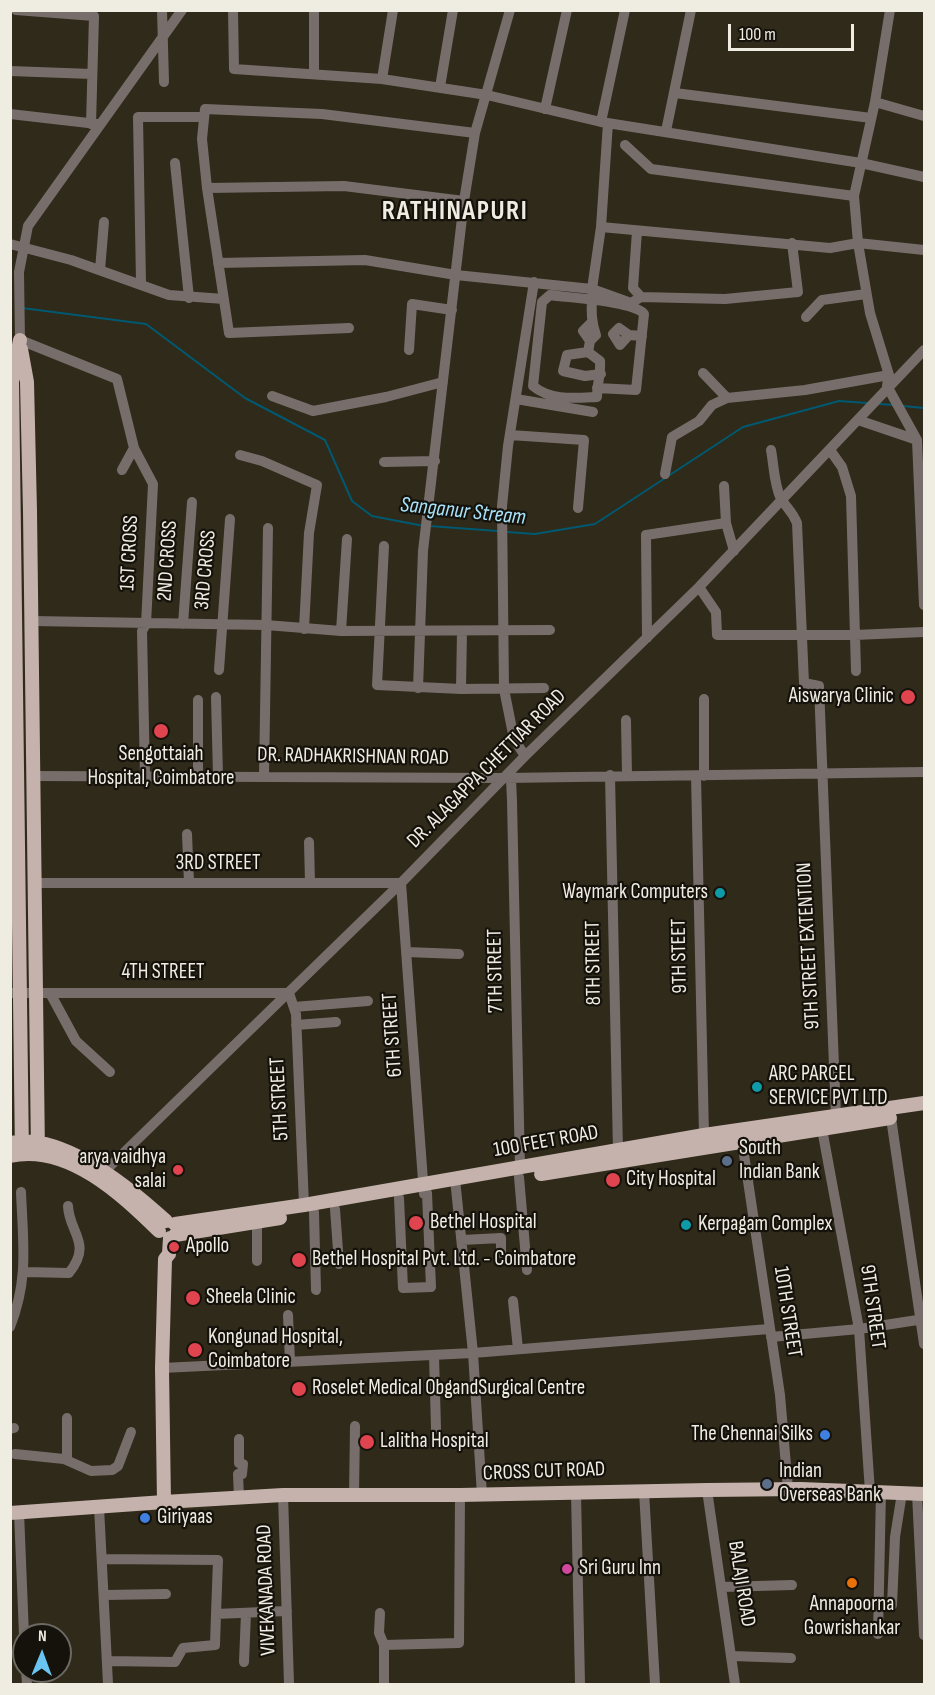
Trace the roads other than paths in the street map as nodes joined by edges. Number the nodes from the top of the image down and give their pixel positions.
1 (16, 10) edge
2 (162, 10) edge
3 (182, 10) edge
4 (233, 10) edge
5 (314, 10) edge
6 (393, 10) edge
7 (453, 10) edge
8 (510, 10) edge
9 (567, 10) edge
10 (626, 10) edge
11 (691, 10) edge
12 (890, 10) edge
13 (161, 39) junction
14 (10, 71) edge
15 (314, 73) junction
16 (92, 74) junction
17 (382, 79) junction
18 (164, 82) dead end
19 (440, 87) junction
20 (675, 93) junction
21 (487, 94) junction
22 (875, 102) junction
23 (545, 109) junction
24 (10, 114) edge
25 (924, 116) edge
26 (203, 117) junction
27 (872, 118) junction
28 (604, 122) junction
29 (95, 124) junction
30 (666, 131) junction
31 (476, 133) junction
32 (625, 144) dead end
33 (175, 163) dead end
34 (861, 163) junction
35 (924, 177) edge
36 (207, 188) junction
37 (854, 196) junction
38 (464, 201) junction
39 (104, 222) dead end
40 (601, 227) junction
41 (637, 231) junction
42 (792, 243) junction
43 (858, 243) junction
44 (16, 246) edge
45 (924, 250) edge
46 (218, 263) junction
47 (100, 270) junction
48 (456, 274) junction
49 (534, 282) junction
50 (141, 283) junction
51 (592, 289) junction
52 (866, 294) junction
53 (641, 297) junction
54 (189, 298) junction
55 (224, 299) junction
56 (592, 302) junction
57 (452, 310) junction
58 (806, 317) dead end
59 (349, 328) dead end
60 (629, 335) dead end
61 (642, 336) junction
62 (20, 340) junction
63 (589, 347) junction
64 (409, 350) dead end
65 (924, 350) edge
66 (703, 373) dead end
67 (601, 375) junction
68 (11, 381) edge
69 (27, 382) junction
70 (443, 382) junction
71 (889, 384) junction
72 (597, 388) junction
73 (272, 396) dead end
74 (727, 398) junction
75 (516, 399) junction
76 (593, 412) dead end
77 (859, 418) junction
78 (510, 435) junction
79 (917, 440) junction
80 (134, 448) junction
81 (771, 450) dead end
82 (830, 450) junction
83 (240, 455) dead end
84 (12, 461) edge
85 (435, 461) junction
86 (384, 462) dead end
87 (122, 470) dead end
88 (665, 474) dead end
89 (724, 486) dead end
90 (192, 502) dead end
91 (783, 502) junction
92 (578, 508) dead end
93 (230, 519) dead end
94 (726, 524) junction
95 (268, 528) dead end
96 (347, 539) dead end
97 (384, 546) dead end
98 (734, 551) junction
99 (699, 587) junction
100 (13, 591) edge
101 (31, 591) junction
102 (924, 605) edge
103 (32, 621) junction
104 (146, 624) junction
105 (183, 624) junction
106 (221, 625) junction
107 (265, 627) junction
108 (304, 628) junction
109 (419, 630) junction
110 (550, 630) dead end
111 (341, 631) junction
112 (380, 631) junction
113 (503, 631) junction
114 (462, 632) junction
115 (924, 632) edge
116 (803, 634) junction
117 (855, 635) junction
118 (647, 638) junction
119 (219, 670) dead end
120 (856, 671) dead end
121 (14, 685) edge
122 (418, 688) junction
123 (544, 688) dead end
124 (461, 689) junction
125 (504, 689) junction
126 (216, 697) dead end
127 (704, 699) dead end
128 (198, 700) dead end
129 (627, 720) dead end
130 (525, 756) junction
131 (924, 772) edge
132 (821, 773) junction
133 (610, 775) junction
134 (627, 775) junction
135 (33, 776) junction
136 (145, 776) junction
137 (198, 776) junction
138 (219, 776) junction
139 (264, 776) junction
140 (700, 776) junction
141 (15, 777) edge
142 (505, 778) junction
143 (187, 834) dead end
144 (309, 842) dead end
145 (15, 883) edge
146 (35, 883) junction
147 (189, 884) junction
148 (310, 884) junction
149 (402, 884) junction
150 (406, 952) junction
151 (459, 954) dead end
152 (16, 993) edge
153 (43, 993) junction
154 (289, 993) junction
155 (368, 1001) dead end
156 (294, 1007) junction
157 (336, 1022) dead end
158 (296, 1025) junction
159 (110, 1072) dead end
160 (924, 1103) edge
161 (924, 1112) edge
162 (836, 1116) junction
163 (891, 1118) junction
164 (822, 1129) junction
165 (704, 1135) junction
166 (742, 1141) junction
167 (37, 1147) junction
168 (16, 1148) edge
169 (618, 1151) junction
170 (105, 1172) junction
171 (519, 1173) junction
172 (456, 1183) junction
173 (424, 1190) junction
174 (21, 1192) dead end
175 (399, 1198) junction
176 (68, 1206) dead end
177 (309, 1208) junction
178 (335, 1209) junction
179 (257, 1222) junction
180 (168, 1231) junction
181 (462, 1240) junction
182 (10, 1248) edge
183 (24, 1248) junction
184 (501, 1253) dead end
185 (257, 1261) dead end
186 (339, 1264) dead end
187 (527, 1270) dead end
188 (25, 1272) junction
189 (316, 1290) dead end
190 (513, 1301) dead end
191 (288, 1315) dead end
192 (923, 1319) edge
193 (10, 1327) edge
194 (859, 1329) junction
195 (770, 1333) junction
196 (924, 1344) edge
197 (518, 1349) junction
198 (473, 1353) junction
199 (434, 1355) junction
200 (290, 1362) junction
201 (162, 1368) junction
202 (67, 1418) dead end
203 (355, 1426) dead end
204 (436, 1430) dead end
205 (131, 1432) dead end
206 (238, 1439) dead end
207 (15, 1454) dead end
208 (67, 1460) junction
209 (707, 1490) junction
210 (788, 1490) junction
211 (644, 1491) junction
212 (576, 1492) junction
213 (875, 1492) junction
214 (902, 1493) junction
215 (921, 1494) edge
216 (284, 1495) junction
217 (460, 1495) junction
218 (482, 1495) junction
219 (354, 1496) junction
220 (239, 1498) junction
221 (164, 1502) junction
222 (99, 1507) junction
223 (15, 1512) edge
224 (922, 1542) edge
225 (102, 1559) junction
226 (16, 1570) edge
227 (792, 1585) dead end
228 (722, 1587) junction
229 (166, 1594) dead end
230 (105, 1595) junction
231 (892, 1605) dead end
232 (287, 1611) junction
233 (246, 1613) junction
234 (380, 1613) dead end
235 (216, 1614) junction
236 (23, 1623) edge
237 (924, 1626) edge
238 (878, 1634) dead end
239 (924, 1635) edge
240 (384, 1645) junction
241 (732, 1656) junction
242 (791, 1658) dead end
243 (107, 1661) junction
244 (244, 1662) dead end
245 (108, 1684) edge
246 (289, 1684) edge
247 (384, 1684) edge
248 (580, 1684) edge
249 (656, 1684) edge
250 (735, 1684) edge

1 - 16 street
2 - 13 street
3 - 13 street
4 - 15 street
5 - 15 street
6 - 17 street
7 - 19 street
8 - 21 street
9 - 23 street
10 - 28 street
11 - 20 street
12 - 22 street
13 - 18 street
13 - 29 street
14 - 16 street
15 - 17 street
16 - 29 street
17 - 19 street
19 - 21 street
20 - 27 street
20 - 30 street
21 - 23 street
21 - 31 street
22 - 25 street
22 - 27 street
23 - 28 street
24 - 29 street
26 - 31 street
26 - 36 street
26 - 50 street
27 - 34 street
28 - 30 street
28 - 40 street
29 - 44 street
30 - 34 street
31 - 38 street
32 - 37 street
33 - 54 street
34 - 35 street
34 - 37 street
36 - 38 street
36 - 46 street
37 - 43 street
38 - 48 street
39 - 47 street
40 - 41 street
40 - 51 street
41 - 42 street
41 - 53 street
42 - 43 street
42 - 53 street
43 - 45 street
43 - 52 street
44 - 47 street
44 - 62 street
46 - 48 street
46 - 55 street
47 - 50 street
48 - 49 street
48 - 57 street
49 - 51 street
49 - 75 street
50 - 54 street
51 - 53 street
51 - 56 street
52 - 58 street
52 - 71 street
54 - 55 street
55 - 59 street
56 - 61 street
56 - 63 street
56 - 72 street
57 - 64 street
57 - 70 street
60 - 61 street
61 - 72 street
62 - 68 main road
62 - 69 main road
62 - 80 street
63 - 67 street
63 - 67 street
65 - 71 street, DR. ALAGAPPA CHETTIAR ROAD
66 - 74 street
67 - 72 street
68 - 69 main road
68 - 84 main road
69 - 101 main road
70 - 73 street
70 - 85 street
71 - 74 street
71 - 77 street, DR. ALAGAPPA CHETTIAR ROAD
71 - 79 street
74 - 88 street
75 - 76 street
75 - 78 street
77 - 79 street
77 - 82 street, DR. ALAGAPPA CHETTIAR ROAD
78 - 92 street
78 - 113 street
79 - 102 street
80 - 87 street
80 - 104 street, 1ST CROSS
81 - 91 street
82 - 91 street, DR. ALAGAPPA CHETTIAR ROAD
82 - 117 street
83 - 108 street
84 - 100 main road
85 - 86 street
85 - 109 street
89 - 94 street
90 - 105 street, 2ND CROSS
91 - 98 street, DR. ALAGAPPA CHETTIAR ROAD
91 - 116 street
93 - 106 street, 3RD CROSS
94 - 98 street
94 - 118 street
95 - 107 street
96 - 111 street
97 - 112 street
98 - 99 street, DR. ALAGAPPA CHETTIAR ROAD
99 - 116 street
99 - 118 street, DR. ALAGAPPA CHETTIAR ROAD
100 - 101 street
100 - 121 main road
101 - 103 main road
103 - 104 street
103 - 135 main road
104 - 105 street
104 - 136 street, 1ST CROSS
105 - 106 street
106 - 107 street
106 - 119 street, 3RD CROSS
107 - 108 street
107 - 139 street
108 - 111 street
109 - 112 street
109 - 114 street
109 - 122 street
110 - 113 street
111 - 112 street
112 - 122 street
113 - 114 street
113 - 125 street
114 - 124 street
115 - 117 street
116 - 117 street
116 - 132 street, 9TH STREET EXTENTION
117 - 120 street
118 - 130 street, DR. ALAGAPPA CHETTIAR ROAD
121 - 141 main road
122 - 124 street
123 - 125 street
124 - 125 street
125 - 130 street
126 - 138 street
127 - 140 street, 9TH STEET
128 - 137 street
129 - 134 street
130 - 142 street, DR. ALAGAPPA CHETTIAR ROAD
131 - 132 street, DR. RADHAKRISHNAN ROAD
132 - 140 street, DR. RADHAKRISHNAN ROAD
132 - 162 street, 9TH STREET EXTENTION
133 - 134 street, DR. RADHAKRISHNAN ROAD
133 - 142 street, DR. RADHAKRISHNAN ROAD
133 - 169 street, 8TH STREET
134 - 140 street, DR. RADHAKRISHNAN ROAD
135 - 136 street, DR. RADHAKRISHNAN ROAD
135 - 146 main road
136 - 137 street, DR. RADHAKRISHNAN ROAD
137 - 138 street, DR. RADHAKRISHNAN ROAD
138 - 139 street, DR. RADHAKRISHNAN ROAD
139 - 142 street, DR. RADHAKRISHNAN ROAD
140 - 165 street, 9TH STEET
141 - 145 main road
142 - 149 street, DR. ALAGAPPA CHETTIAR ROAD
142 - 171 street, 7TH STREET
143 - 147 street
144 - 148 street
145 - 152 main road
146 - 147 street, 3RD STREET
146 - 153 main road
147 - 148 street, 3RD STREET
148 - 149 street, 3RD STREET
149 - 150 street, 6TH STREET
149 - 154 street, DR. ALAGAPPA CHETTIAR ROAD
150 - 151 street
150 - 173 street, 6TH STREET
152 - 153 street, 4TH STREET
152 - 168 main road
153 - 154 street, 4TH STREET
153 - 159 street
153 - 167 main road
154 - 156 street, 5TH STREET
154 - 170 street, DR. ALAGAPPA CHETTIAR ROAD
155 - 156 street
156 - 158 street, 5TH STREET
157 - 158 street
158 - 177 street, 5TH STREET
160 - 162 main road, 100 FEET ROAD
161 - 163 main road, 100 FEET ROAD
162 - 165 main road, 100 FEET ROAD
163 - 164 main road, 100 FEET ROAD
163 - 192 street
164 - 166 main road, 100 FEET ROAD
164 - 194 street, 9TH STREET
165 - 169 main road, 100 FEET ROAD
166 - 171 main road, 100 FEET ROAD
166 - 195 street, 10TH STREET
167 - 168 main road
167 - 170 main road
167 - 180 main road
169 - 171 main road, 100 FEET ROAD
170 - 180 main road
171 - 172 main road, 100 FEET ROAD
171 - 187 street
172 - 173 main road, 100 FEET ROAD
172 - 181 street
173 - 175 main road, 100 FEET ROAD
173 - 175 street, 6TH STREET
173 - 177 main road, 100 FEET ROAD
174 - 183 street
175 - 178 main road, 100 FEET ROAD
176 - 188 street
177 - 178 main road, 100 FEET ROAD
177 - 179 main road, 100 FEET ROAD
177 - 180 main road, 100 FEET ROAD
177 - 189 street, 5TH STREET
178 - 186 street
179 - 180 main road, 100 FEET ROAD
179 - 185 street
180 - 201 main road
181 - 184 street
181 - 198 street
182 - 183 street
183 - 188 street
188 - 193 street
190 - 197 street
191 - 200 street
192 - 194 street
192 - 196 street
194 - 195 street
194 - 213 street, 9TH STREET
195 - 197 street
195 - 210 street, 10TH STREET
197 - 198 street
198 - 199 street
198 - 218 street
199 - 200 street
199 - 204 street
200 - 201 street
201 - 221 main road
202 - 208 street
203 - 219 street
205 - 208 street
206 - 220 street
207 - 208 street
209 - 210 main road, CROSS CUT ROAD
209 - 211 main road, CROSS CUT ROAD
209 - 228 street, BALAJI ROAD
210 - 213 main road, CROSS CUT ROAD
211 - 212 main road, CROSS CUT ROAD
211 - 249 street
212 - 218 main road, CROSS CUT ROAD
212 - 248 street
213 - 214 main road, CROSS CUT ROAD
213 - 238 street, 9TH STREET
214 - 215 main road, CROSS CUT ROAD
214 - 231 street
215 - 224 street
216 - 219 main road, CROSS CUT ROAD
216 - 220 main road, CROSS CUT ROAD
216 - 232 street, VIVEKANADA ROAD
217 - 218 main road, CROSS CUT ROAD
217 - 219 main road, CROSS CUT ROAD
217 - 240 street
220 - 221 main road, CROSS CUT ROAD
221 - 222 main road, CROSS CUT ROAD
222 - 223 main road, CROSS CUT ROAD
222 - 225 street
223 - 226 street
224 - 237 street
225 - 230 street
225 - 235 street
226 - 236 street
227 - 228 street
228 - 241 street, BALAJI ROAD
229 - 230 street
230 - 243 street
232 - 233 street
232 - 246 street, VIVEKANADA ROAD
233 - 235 street
233 - 244 street
234 - 240 street
235 - 243 street
237 - 239 street
240 - 247 street
241 - 242 street
241 - 250 street, BALAJI ROAD
243 - 245 street

